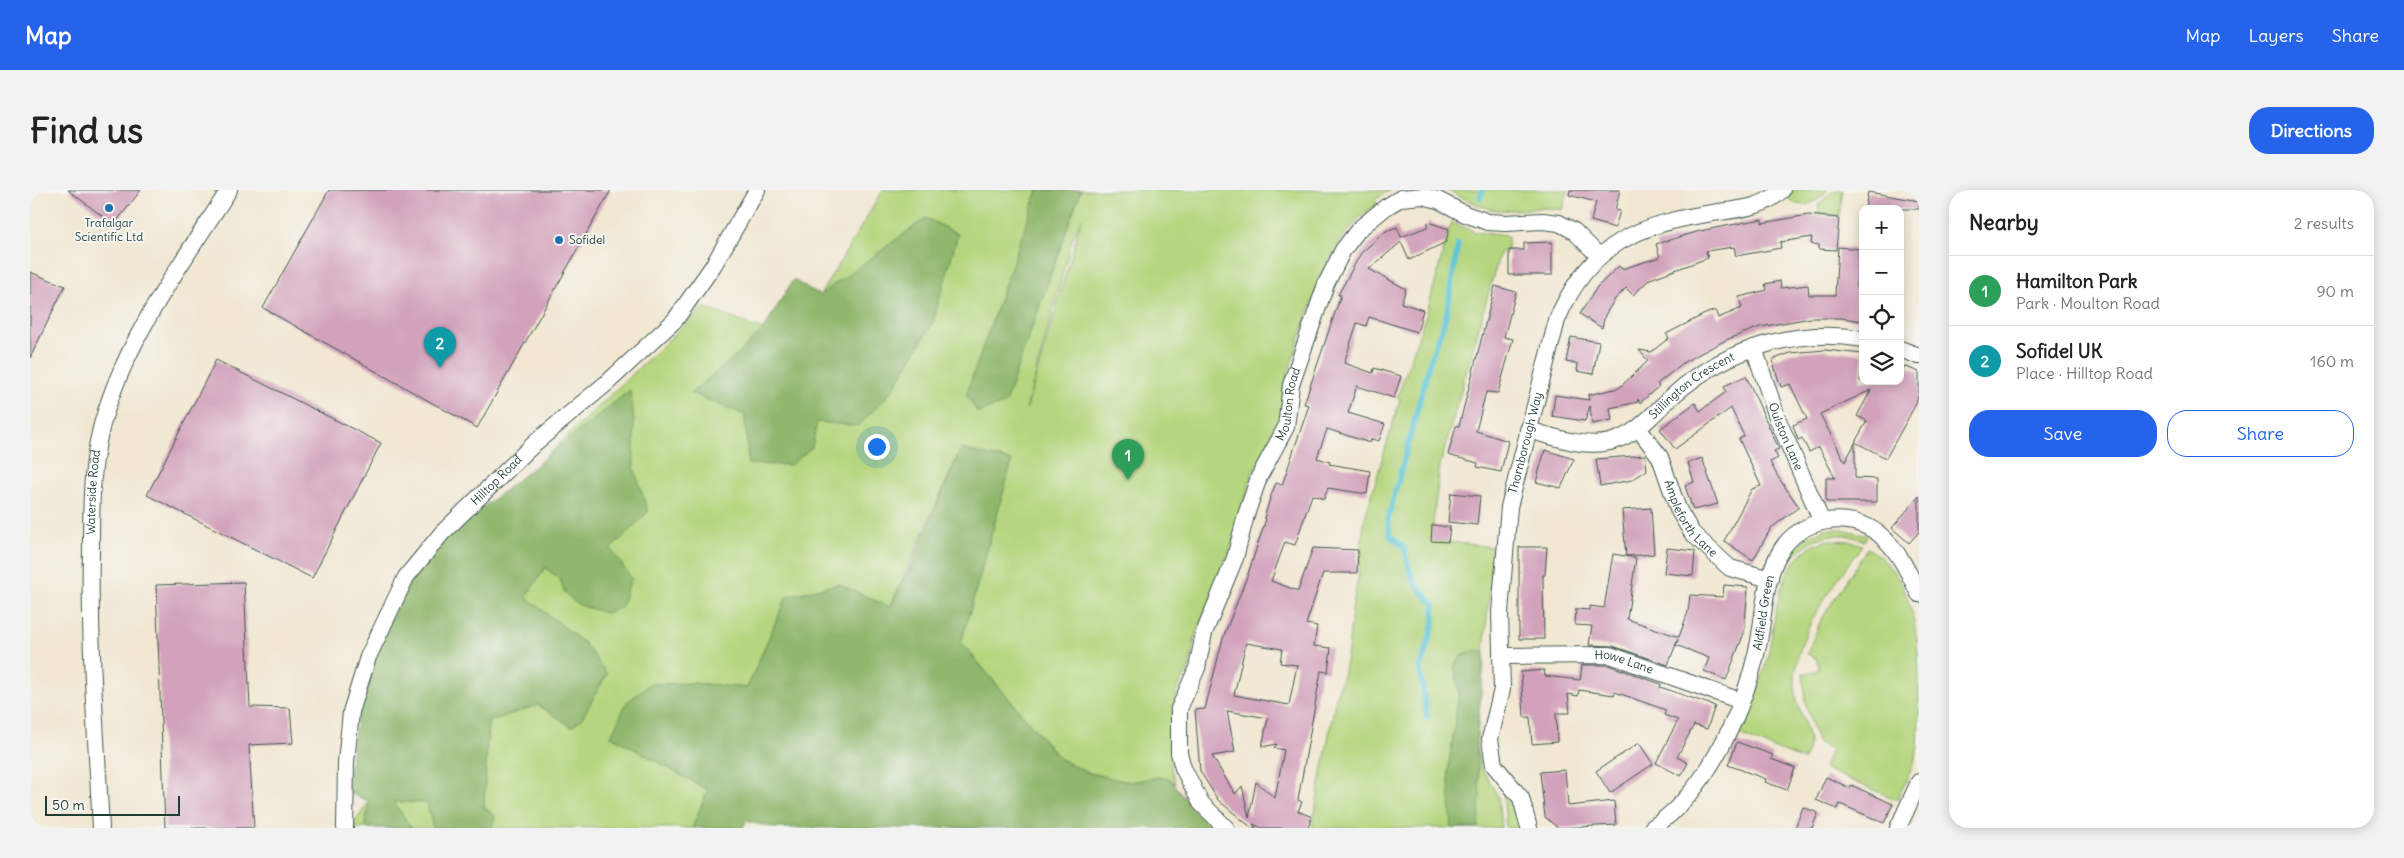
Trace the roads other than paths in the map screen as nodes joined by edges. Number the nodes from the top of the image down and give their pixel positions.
1 (229, 190) edge
2 (758, 190) edge
3 (1782, 190) edge
4 (1599, 256) junction
5 (1859, 339) edge
6 (1754, 348) junction
7 (1904, 350) edge
8 (1919, 356) edge
9 (1638, 428) junction
10 (1528, 430) junction
11 (1822, 522) junction
12 (1770, 579) junction
13 (1919, 594) edge
14 (1501, 656) junction
15 (1740, 701) junction
16 (1919, 782) edge
17 (1654, 827) edge
18 (101, 828) edge
19 (345, 828) edge
20 (1226, 828) edge
21 (1529, 828) edge
22 (1898, 828) edge

1 - 18 street, Waterside Road
2 - 19 street, Hilltop Road
3 - 4 street, Thornborough Way
4 - 10 street, Thornborough Way
4 - 20 street, Moulton Road
5 - 6 street, Stillington Crescent
6 - 9 street, Stillington Crescent
6 - 11 street, Oulston Lane
7 - 8 street
9 - 10 street, Stillington Crescent
9 - 12 street, Ampleforth Lane
10 - 14 street, Thornborough Way
11 - 12 street, Aldfield Green
11 - 13 street, Aldfield Green
12 - 15 street, Aldfield Green
14 - 15 street, Howe Lane
14 - 21 street, Thornborough Way
15 - 17 street, Aldfield Green
16 - 22 street

